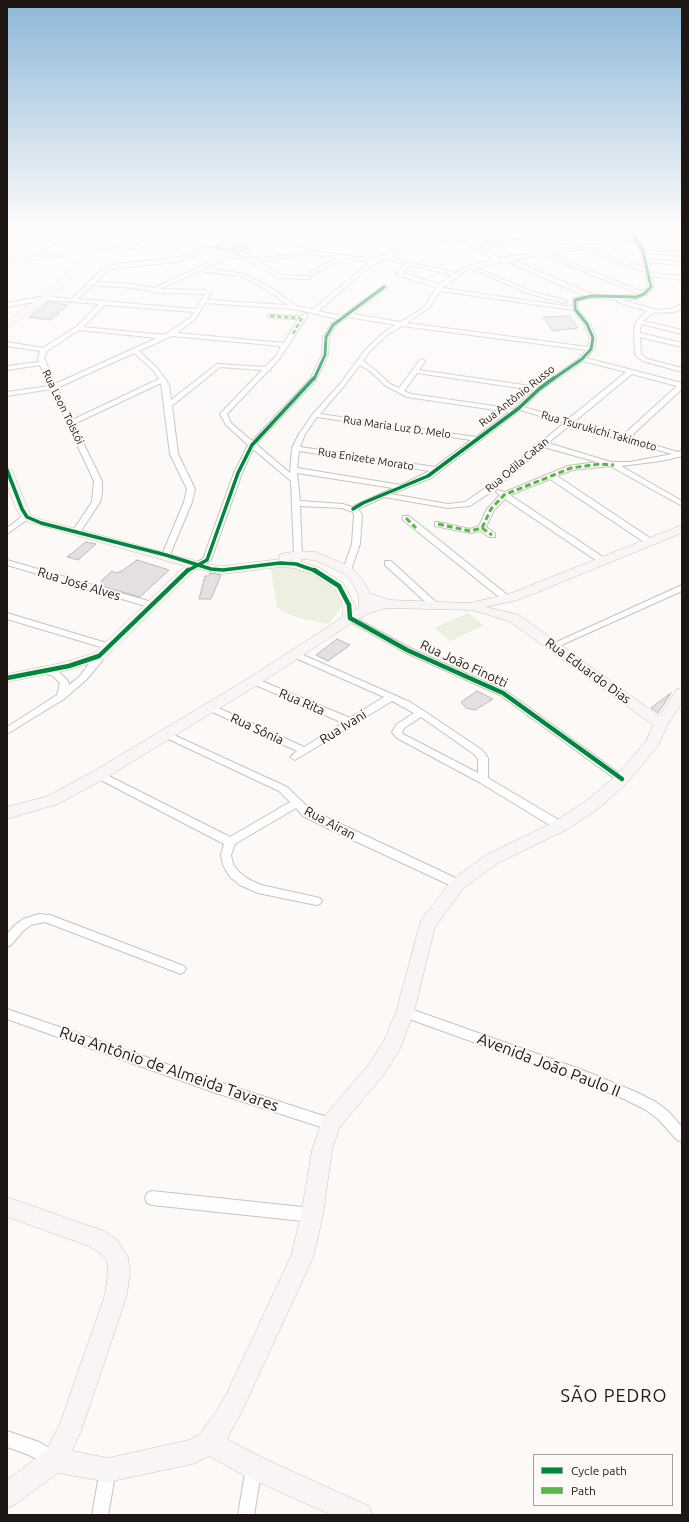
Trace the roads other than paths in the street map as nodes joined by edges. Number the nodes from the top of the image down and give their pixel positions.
1 (39, 299) edge
2 (44, 299) edge
3 (60, 299) edge
4 (283, 299) edge
5 (325, 299) edge
6 (368, 299) edge
7 (432, 299) edge
8 (522, 299) edge
9 (552, 299) edge
10 (578, 299) edge
11 (614, 299) edge
12 (74, 300) joint
13 (204, 301) joint
14 (104, 304) junction
15 (7, 305) edge
16 (575, 306) junction
17 (682, 306) edge
18 (295, 307) junction
19 (198, 310) junction
20 (310, 311) junction
21 (651, 311) junction
22 (270, 316) dead end
23 (344, 317) junction
24 (302, 318) junction
25 (639, 322) junction
26 (401, 324) junction
27 (7, 325) edge
28 (78, 328) junction
29 (682, 331) edge
30 (171, 334) junction
31 (637, 334) junction
32 (164, 337) junction
33 (7, 344) edge
34 (682, 344) edge
35 (286, 345) junction
36 (591, 349) junction
37 (44, 350) junction
38 (135, 351) junction
39 (582, 359) junction
40 (422, 361) dead end
41 (359, 362) junction
42 (42, 363) junction
43 (7, 368) edge
44 (269, 369) junction
45 (682, 370) edge
46 (416, 371) junction
47 (631, 372) junction
48 (162, 380) junction
49 (682, 385) edge
50 (54, 387) junction
51 (539, 389) junction
52 (400, 392) junction
53 (7, 394) edge
54 (169, 405) junction
55 (516, 410) junction
56 (315, 415) junction
57 (568, 422) junction
58 (71, 423) junction
59 (624, 438) junction
60 (478, 439) junction
61 (543, 444) junction
62 (252, 445) junction
63 (296, 448) junction
64 (681, 454) edge
65 (614, 465) junction
66 (7, 470) edge
67 (293, 470) junction
68 (437, 470) junction
69 (551, 476) junction
70 (294, 480) junction
71 (403, 487) junction
72 (491, 488) junction
73 (296, 494) junction
74 (384, 495) junction
75 (504, 495) junction
76 (680, 501) edge
77 (296, 503) junction
78 (336, 506) junction
79 (353, 509) junction
80 (27, 517) junction
81 (406, 518) dead end
82 (438, 524) dead end
83 (482, 528) junction
84 (682, 529) edge
85 (7, 532) edge
86 (76, 532) junction
87 (492, 534) dead end
88 (650, 542) junction
89 (166, 555) junction
90 (297, 559) junction
91 (603, 561) junction
92 (7, 562) edge
93 (388, 563) dead end
94 (198, 565) junction
95 (347, 570) junction
96 (682, 588) edge
97 (510, 598) junction
98 (364, 603) junction
99 (152, 605) junction
100 (435, 606) junction
101 (470, 607) junction
102 (7, 616) edge
103 (350, 618) junction
104 (514, 618) junction
105 (554, 645) junction
106 (110, 647) junction
107 (294, 654) junction
108 (99, 656) junction
109 (43, 670) junction
110 (7, 678) edge
111 (254, 681) junction
112 (682, 692) edge
113 (61, 697) junction
114 (390, 697) junction
115 (209, 707) junction
116 (421, 713) junction
117 (350, 722) junction
118 (661, 724) junction
119 (7, 731) edge
120 (164, 734) junction
121 (306, 751) junction
122 (295, 757) dead end
123 (99, 775) junction
124 (622, 779) junction
125 (483, 780) junction
126 (296, 803) junction
127 (7, 813) edge
128 (560, 826) junction
129 (230, 842) junction
130 (458, 884) junction
131 (316, 901) dead end
132 (7, 942) edge
133 (180, 969) dead end
134 (405, 1012) junction
135 (7, 1014) edge
136 (330, 1124) junction
137 (680, 1129) edge
138 (152, 1198) dead end
139 (7, 1207) edge
140 (312, 1215) junction
141 (7, 1439) edge
142 (209, 1443) junction
143 (55, 1460) junction
144 (254, 1467) junction
145 (108, 1470) junction
146 (7, 1495) edge
147 (100, 1515) edge
148 (246, 1515) edge
149 (360, 1515) edge

1 - 15 street
2 - 27 street
3 - 12 street
4 - 18 street
5 - 20 street
6 - 23 street
7 - 26 street
8 - 16 street
9 - 16 street
10 - 16 street
11 - 21 street
12 - 14 street
13 - 18 street
13 - 19 street
14 - 19 street
14 - 28 street, Rua Leon Tolstói
16 - 36 street
17 - 21 street
18 - 20 street
19 - 30 street
20 - 23 street
20 - 24 street
21 - 25 street
22 - 24 street
23 - 26 street
23 - 62 street
24 - 35 street
25 - 29 street
25 - 31 street
26 - 36 street
26 - 41 street
28 - 32 street
28 - 37 street, Rua Leon Tolstói
30 - 32 street
30 - 35 street
31 - 34 street
31 - 45 street
32 - 38 street
33 - 37 street
35 - 44 street
36 - 39 street, Rua Antônio Russo
37 - 42 street, Rua Leon Tolstói
38 - 48 street
38 - 50 street
39 - 47 street
39 - 51 street, Rua Antônio Russo
40 - 46 street
41 - 52 street, Rua Tsurukichi Takimoto
41 - 56 street
42 - 43 street
42 - 50 street, Rua Leon Tolstói
44 - 54 street
44 - 62 street
46 - 51 street
46 - 52 street
47 - 49 street
47 - 57 street, Rua Odila Catan
48 - 54 street
48 - 58 street
49 - 59 street
50 - 53 street
50 - 58 street, Rua Leon Tolstói
51 - 55 street, Rua Antônio Russo
52 - 55 street, Rua Tsurukichi Takimoto
54 - 89 street
55 - 57 street, Rua Tsurukichi Takimoto
55 - 60 street, Rua Antônio Russo
56 - 60 street, Rua Maria Luz D. Melo
56 - 63 street
57 - 59 street, Rua Tsurukichi Takimoto
57 - 61 street, Rua Odila Catan
58 - 86 street, Rua Leon Tolstói
59 - 64 street, Rua Tsurukichi Takimoto
60 - 68 street, Rua Antônio Russo
61 - 65 street
61 - 72 street, Rua Odila Catan
62 - 70 street
62 - 94 street
63 - 67 street
63 - 68 street, Rua Enizete Morato
64 - 65 street
65 - 69 street
65 - 76 street
66 - 80 street
67 - 70 street
67 - 71 street
68 - 71 street, Rua Antônio Russo
69 - 75 street
69 - 88 street
70 - 73 street
71 - 74 street, Rua Antônio Russo
72 - 74 street, Rua Odila Catan
72 - 75 street
73 - 77 street
73 - 78 street
74 - 79 street, Rua Antônio Russo
75 - 83 street
75 - 91 street
77 - 78 street
77 - 90 street
78 - 79 street
79 - 95 street
80 - 85 street
80 - 86 street
81 - 97 street
82 - 83 street
83 - 87 street
84 - 88 street
86 - 89 street
88 - 91 street
89 - 94 street
90 - 94 street
90 - 95 street
90 - 103 street
91 - 97 street
92 - 99 street, Rua José Alves
93 - 100 street
94 - 99 street
95 - 98 street
96 - 105 street
97 - 101 street
97 - 104 street
98 - 100 street
98 - 103 street
99 - 106 street
100 - 101 street
101 - 104 street, Rua Eduardo Dias
102 - 106 street
103 - 107 street
103 - 124 street, Rua João Finotti
104 - 105 street, Rua Eduardo Dias
105 - 118 street, Rua Eduardo Dias
106 - 108 street
107 - 111 street
107 - 114 street
108 - 109 street
108 - 113 street
109 - 110 street
109 - 113 street
111 - 115 street
111 - 117 street, Rua Rita
112 - 118 street
113 - 119 street
114 - 116 street
114 - 117 street, Rua Ivani
115 - 120 street
115 - 121 street, Rua Sônia
116 - 125 street
116 - 125 street
117 - 121 street, Rua Ivani
118 - 124 street
120 - 123 street
120 - 126 street, Rua Airan
121 - 122 street, Rua Ivani
123 - 127 street
123 - 129 street
124 - 128 street
125 - 128 street
126 - 129 street
126 - 130 street, Rua Airan
128 - 130 street
129 - 131 street
130 - 134 street
132 - 133 street
134 - 136 street
134 - 137 street, Avenida João Paulo II
135 - 136 street, Rua Antônio de Almeida Tavares
136 - 140 street
138 - 140 street
139 - 143 street
140 - 142 street
141 - 143 street
142 - 144 street
142 - 145 street
143 - 145 street
143 - 146 street
144 - 148 street
144 - 149 street
145 - 147 street

